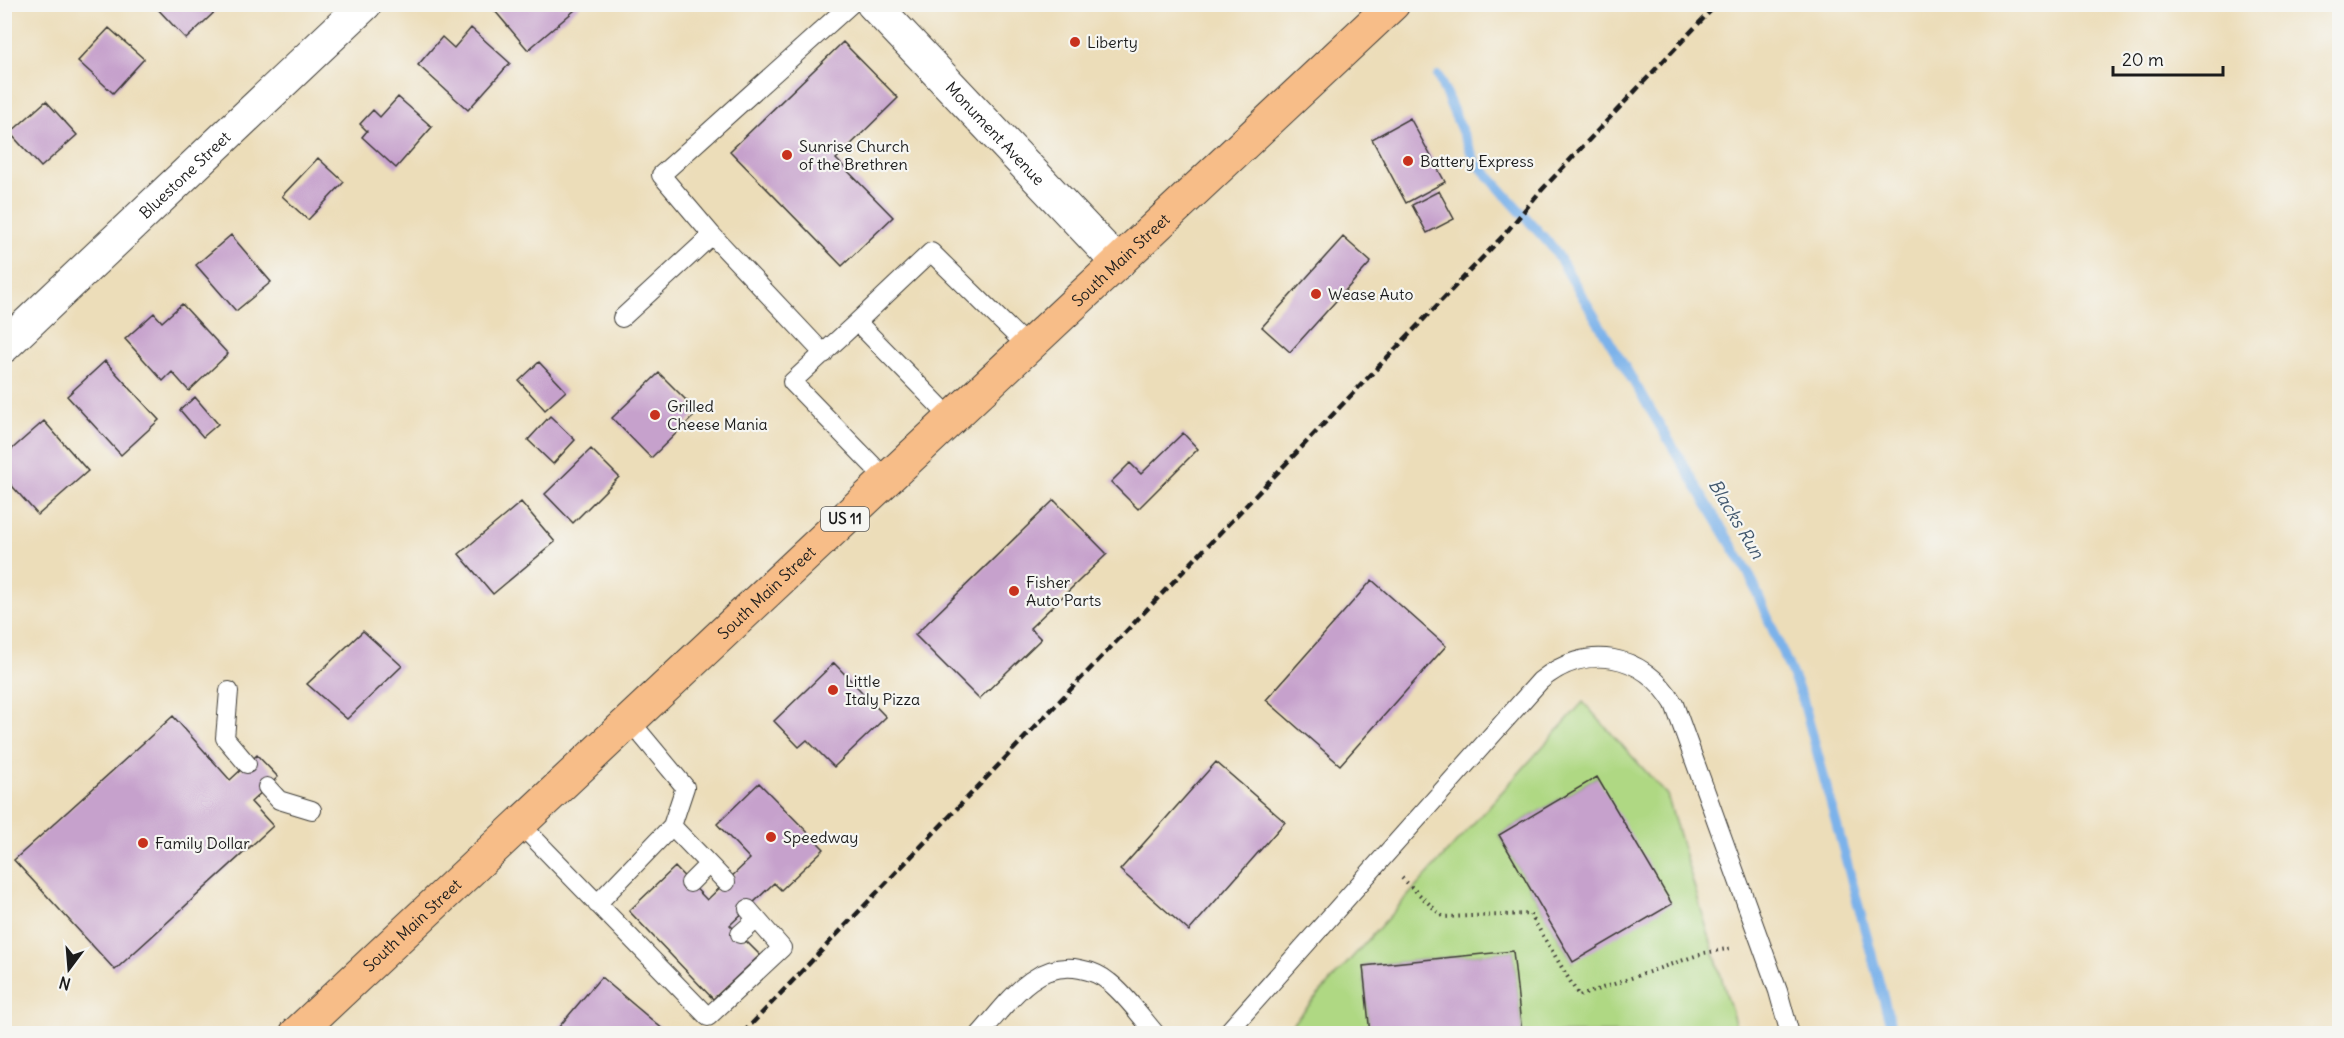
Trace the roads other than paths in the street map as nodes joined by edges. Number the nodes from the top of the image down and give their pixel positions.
1 (365, 4) edge
2 (851, 4) edge
3 (873, 4) edge
4 (1394, 4) edge
5 (712, 235) junction
6 (1118, 263) junction
7 (622, 318) dead end
8 (857, 322) junction
9 (4, 346) edge
10 (1028, 347) junction
11 (824, 354) junction
12 (951, 418) junction
13 (887, 480) junction
14 (230, 691) dead end
15 (630, 722) junction
16 (247, 764) dead end
17 (267, 787) dead end
18 (312, 810) dead end
19 (520, 824) junction
20 (672, 826) junction
21 (708, 865) junction
22 (726, 882) dead end
23 (690, 883) dead end
24 (597, 904) junction
25 (740, 934) dead end
26 (296, 1034) edge
27 (980, 1034) edge
28 (1156, 1034) edge
29 (1226, 1034) edge
30 (1790, 1034) edge

1 - 9 street, Bluestone Street
2 - 5 lane
3 - 6 street, Monument Avenue
4 - 6 main road, South Main Street / US 11
5 - 7 lane
5 - 11 lane
6 - 10 main road, South Main Street / US 11
8 - 10 lane
8 - 11 lane
8 - 12 lane
10 - 12 main road, South Main Street / US 11
11 - 13 lane
12 - 13 main road, South Main Street / US 11
13 - 15 main road, South Main Street / US 11
14 - 16 lane
15 - 19 main road, South Main Street / US 11
15 - 20 lane
17 - 18 lane
19 - 24 lane
19 - 26 main road, South Main Street / US 11
20 - 21 lane
20 - 24 lane
21 - 22 lane
21 - 23 lane
24 - 25 lane
27 - 28 lane
29 - 30 lane

